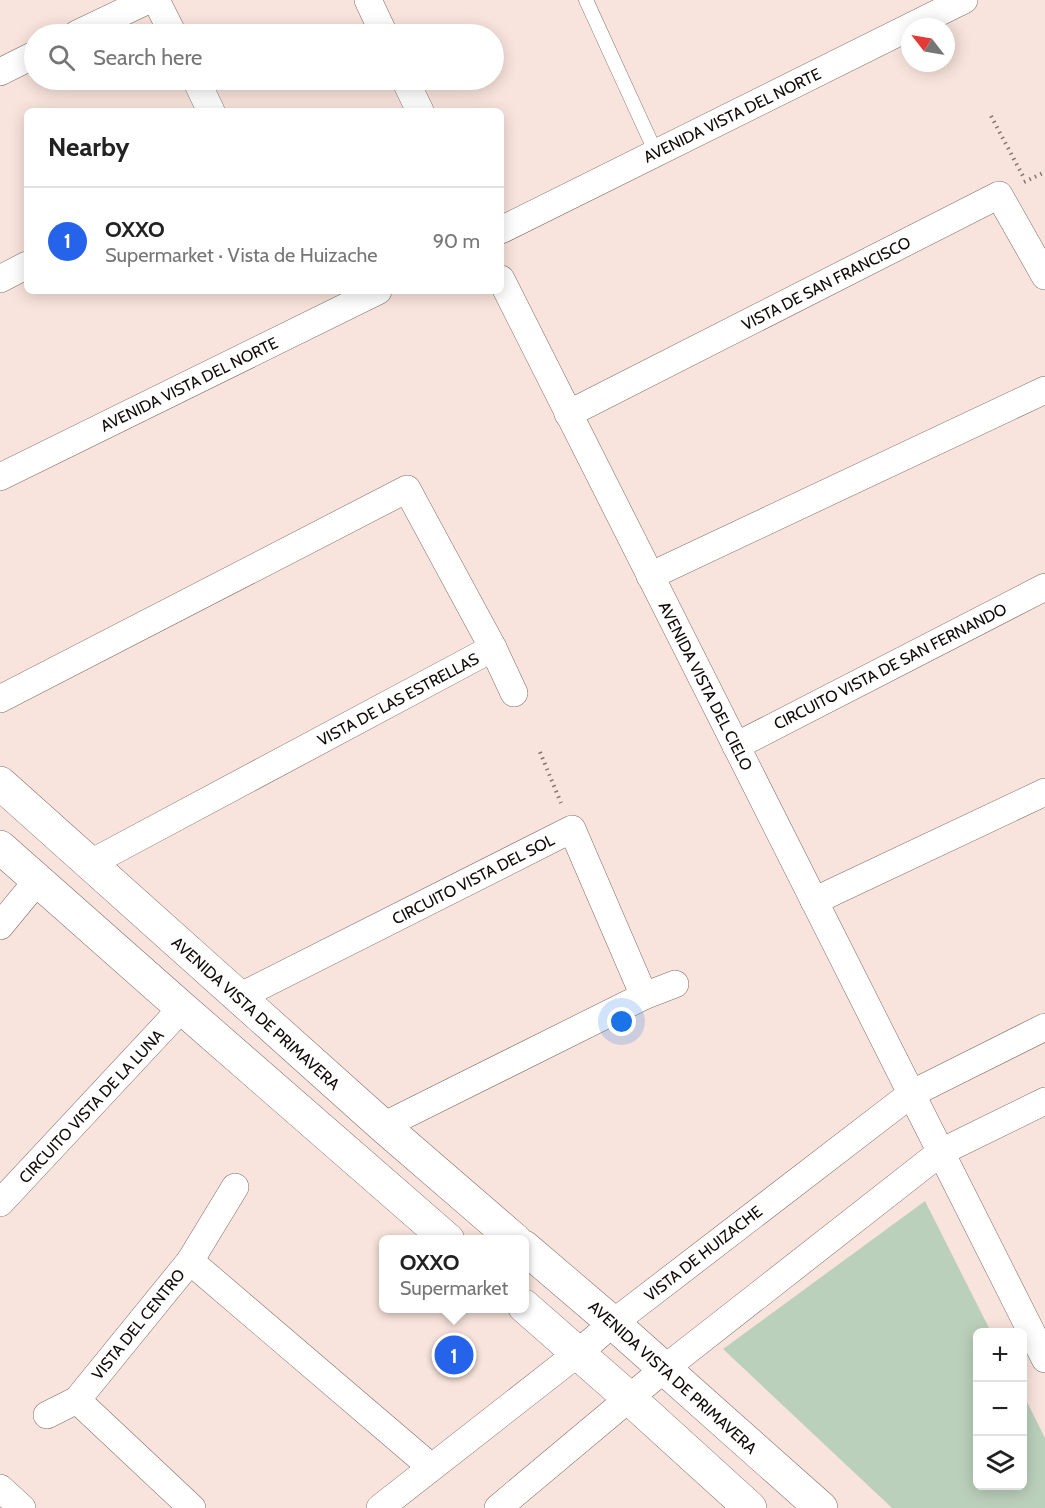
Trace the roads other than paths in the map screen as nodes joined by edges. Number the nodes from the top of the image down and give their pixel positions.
1 (148, 0) edge
2 (156, 0) edge
3 (368, 0) edge
4 (586, 0) edge
5 (964, 0) edge
6 (97, 24) edge
7 (169, 24) edge
8 (379, 24) edge
9 (24, 60) edge
10 (0, 72) edge
11 (201, 90) edge
12 (410, 90) edge
13 (210, 108) edge
14 (419, 108) edge
15 (656, 153) junction
16 (504, 229) edge
17 (24, 267) edge
18 (1045, 276) edge
19 (0, 279) edge
20 (504, 285) edge
21 (372, 294) edge
22 (1045, 390) edge
23 (568, 414) junction
24 (0, 477) edge
25 (650, 576) junction
26 (1045, 587) edge
27 (493, 648) junction
28 (514, 693) dead end
29 (0, 699) edge
30 (736, 746) junction
31 (0, 783) edge
32 (1045, 792) edge
33 (0, 847) edge
34 (89, 864) junction
35 (37, 880) junction
36 (814, 901) junction
37 (0, 926) edge
38 (675, 984) dead end
39 (644, 996) junction
40 (239, 997) junction
41 (182, 1008) junction
42 (1045, 1027) edge
43 (911, 1094) junction
44 (1045, 1101) edge
45 (383, 1126) junction
46 (941, 1152) junction
47 (236, 1187) dead end
48 (0, 1203) edge
49 (443, 1235) edge
50 (510, 1235) edge
51 (529, 1250) edge
52 (190, 1261) junction
53 (529, 1310) edge
54 (613, 1323) junction
55 (1038, 1329) edge
56 (578, 1353) junction
57 (1045, 1359) edge
58 (664, 1369) junction
59 (629, 1398) junction
60 (77, 1400) junction
61 (46, 1415) dead end
62 (431, 1467) junction
63 (0, 1488) edge
64 (22, 1508) edge
65 (192, 1508) edge
66 (381, 1508) edge
67 (498, 1508) edge
68 (750, 1508) edge
69 (821, 1508) edge

1 - 6 street
2 - 7 street
3 - 8 street
4 - 15 lane
5 - 15 street, AVENIDA VISTA DEL NORTE
9 - 10 street
11 - 13 street
12 - 14 street
15 - 16 street, AVENIDA VISTA DEL NORTE
17 - 19 street
18 - 23 street, VISTA DE SAN FRANCISCO
20 - 23 street, AVENIDA VISTA DEL CIELO
21 - 24 street, AVENIDA VISTA DEL NORTE
22 - 25 street
23 - 25 street, AVENIDA VISTA DEL CIELO
25 - 30 street, AVENIDA VISTA DEL CIELO
26 - 30 street, CIRCUITO VISTA DE SAN FERNANDO
27 - 28 street
27 - 29 street, VISTA DE LAS ESTRELLAS
27 - 34 street, VISTA DE LAS ESTRELLAS
30 - 36 street, AVENIDA VISTA DEL CIELO
31 - 34 main road, AVENIDA VISTA DE PRIMAVERA
32 - 36 street
33 - 35 main road
34 - 40 main road, AVENIDA VISTA DE PRIMAVERA
35 - 37 street
35 - 41 main road
36 - 43 street, AVENIDA VISTA DEL CIELO
38 - 39 street
39 - 40 street, CIRCUITO VISTA DEL SOL
39 - 45 street
40 - 45 main road, AVENIDA VISTA DE PRIMAVERA
41 - 48 street, CIRCUITO VISTA DE LA LUNA
41 - 49 main road
42 - 43 street, VISTA DE HUIZACHE
43 - 46 street, AVENIDA VISTA DEL CIELO
43 - 54 street, VISTA DE HUIZACHE
44 - 46 street
45 - 50 main road, AVENIDA VISTA DE PRIMAVERA
46 - 55 street
46 - 58 street
47 - 52 street
51 - 54 main road, AVENIDA VISTA DE PRIMAVERA
52 - 60 street, VISTA DEL CENTRO
52 - 62 street, VISTA DEL CENTRO
53 - 56 main road
54 - 56 street, VISTA DE HUIZACHE
54 - 58 main road, AVENIDA VISTA DE PRIMAVERA
55 - 57 street
56 - 59 main road
56 - 62 street, VISTA DE HUIZACHE
58 - 59 street
58 - 69 main road, AVENIDA VISTA DE PRIMAVERA
59 - 67 street
59 - 68 main road
60 - 61 street
60 - 65 street
62 - 66 street, VISTA DE HUIZACHE
63 - 64 street

